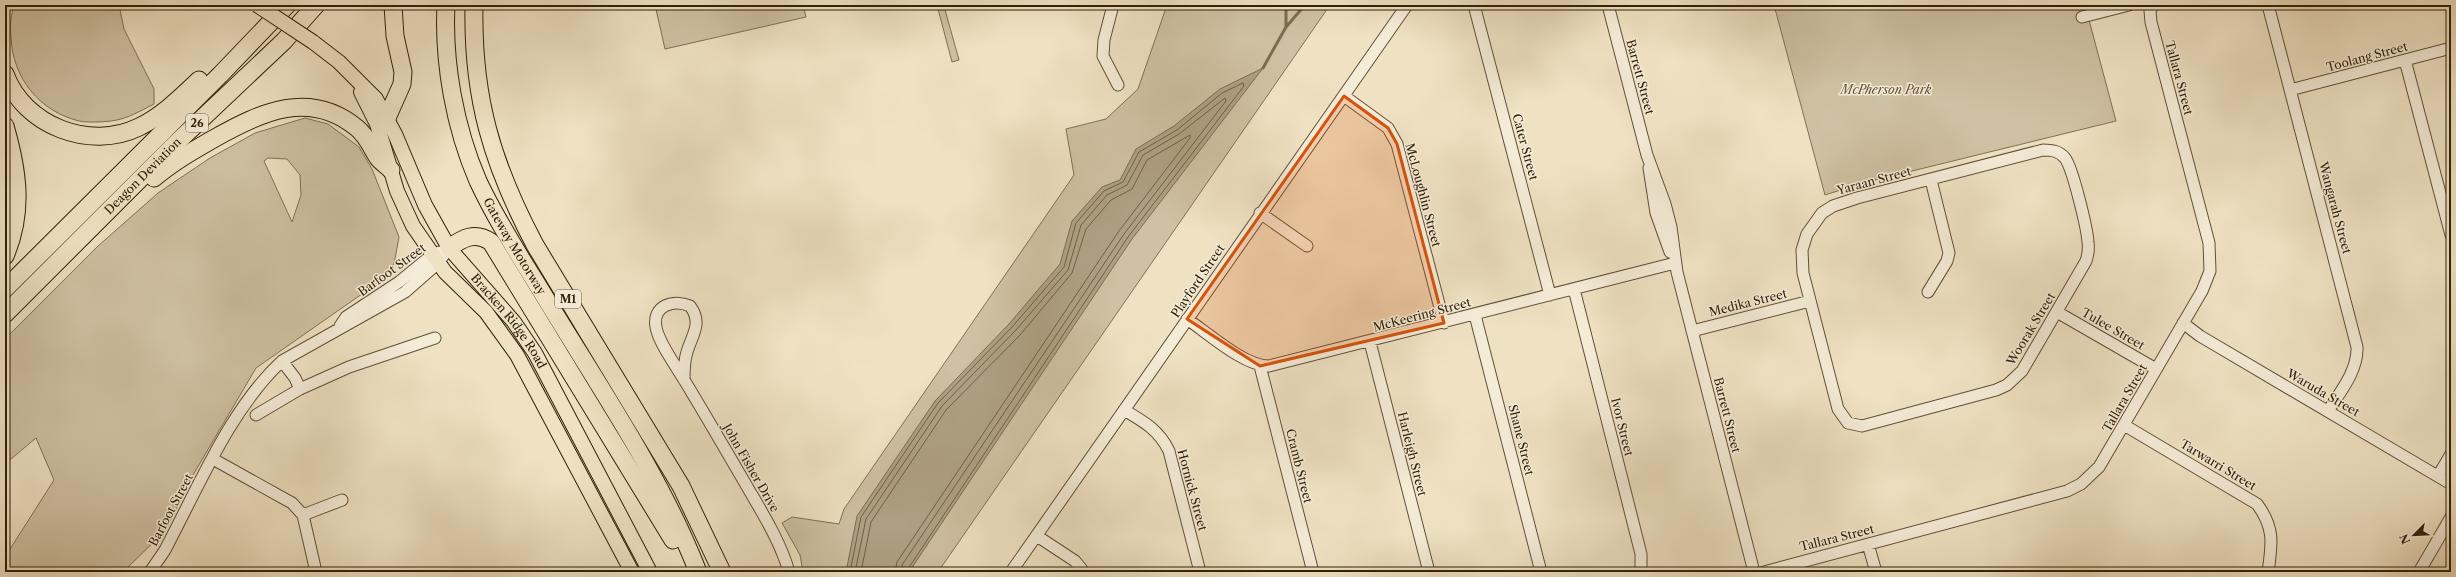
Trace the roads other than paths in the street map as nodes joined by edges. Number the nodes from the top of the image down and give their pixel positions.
1 (257, 5) edge
2 (287, 5) edge
3 (316, 5) edge
4 (393, 5) edge
5 (446, 5) edge
6 (474, 5) edge
7 (1113, 5) edge
8 (1407, 5) edge
9 (1474, 5) edge
10 (1608, 5) edge
11 (2130, 5) edge
12 (2152, 5) edge
13 (2268, 5) edge
14 (2082, 17) dead end
15 (255, 39) junction
16 (2451, 48) edge
17 (2405, 60) junction
18 (5, 74) edge
19 (357, 80) junction
20 (1118, 85) dead end
21 (2290, 90) junction
22 (1344, 96) junction
23 (387, 118) junction
24 (5, 126) edge
25 (2059, 152) joint
26 (391, 170) junction
27 (1931, 180) junction
28 (111, 208) junction
29 (1260, 213) junction
30 (2451, 235) edge
31 (1307, 246) dead end
32 (449, 248) junction
33 (5, 256) edge
34 (435, 259) junction
35 (1675, 264) junction
36 (5, 289) edge
37 (1574, 290) junction
38 (1928, 292) dead end
39 (1550, 295) junction
40 (1810, 301) junction
41 (2057, 312) junction
42 (5, 314) edge
43 (1475, 314) junction
44 (1187, 319) junction
45 (1444, 323) junction
46 (2183, 323) junction
47 (1692, 331) junction
48 (435, 338) dead end
49 (1370, 342) junction
50 (282, 361) junction
51 (1260, 366) junction
52 (2156, 369) junction
53 (684, 380) junction
54 (300, 389) junction
55 (1124, 410) junction
56 (2328, 411) junction
57 (256, 415) dead end
58 (1848, 423) joint
59 (2124, 425) junction
60 (2451, 454) edge
61 (213, 459) junction
62 (2438, 476) junction
63 (2451, 484) edge
64 (342, 500) dead end
65 (303, 515) junction
66 (2451, 517) edge
67 (1037, 536) junction
68 (1868, 544) junction
69 (695, 565) edge
70 (150, 572) edge
71 (316, 572) edge
72 (632, 572) edge
73 (650, 572) edge
74 (722, 572) edge
75 (789, 572) edge
76 (1011, 572) edge
77 (1084, 572) edge
78 (1200, 572) edge
79 (1313, 572) edge
80 (1429, 572) edge
81 (1541, 572) edge
82 (1641, 572) edge
83 (1754, 572) edge
84 (1764, 572) edge
85 (1876, 572) edge
86 (2268, 572) edge
87 (2419, 572) edge

1 - 19 main road, Bracken Ridge Road, bridge
2 - 15 highway, Deagon Deviation / 26
3 - 28 highway, Deagon Deviation / 26
4 - 23 highway
5 - 69 highway, Gateway Motorway / M1
6 - 74 highway, Gateway Motorway / M1
7 - 20 street
8 - 22 street, Playford Street
9 - 39 street, Cater Street
10 - 35 street, Barrett Street
11 - 14 street
12 - 46 street, Tallara Street
13 - 21 street, Wangarah Street
15 - 18 highway
15 - 36 highway, Deagon Deviation / 26
16 - 17 street, Toolang Street
17 - 21 street, Toolang Street
17 - 30 street
19 - 23 main road, Bracken Ridge Road
19 - 26 main road, Bracken Ridge Road
21 - 56 street, Wangarah Street
22 - 29 street, Playford Street
22 - 45 street, McLoughlin Street
23 - 32 main road, Bracken Ridge Road
24 - 33 highway
25 - 27 street, Yaraan Street
25 - 41 street, Woorak Street
26 - 28 highway
26 - 34 main road, Bracken Ridge Road
27 - 38 street
27 - 40 street, Yaraan Street
28 - 42 highway, Deagon Deviation / 26
29 - 31 street
29 - 44 street, Playford Street
32 - 34 street, Barfoot Street
32 - 69 highway
32 - 73 main road, Bracken Ridge Road
34 - 50 street, Barfoot Street
34 - 72 main road, Bracken Ridge Road
35 - 37 street, McKeering Street
35 - 47 street, Barrett Street
37 - 39 street, McKeering Street
37 - 82 street, Ivor Street
39 - 43 street, McKeering Street
40 - 47 street, Medika Street
40 - 58 street, Yaraan Street
41 - 52 street, Tulee Street
41 - 58 street, Woorak Street
43 - 45 street, McKeering Street
43 - 81 street, Shane Street
44 - 51 street
44 - 55 street, Playford Street
45 - 49 street, McKeering Street
46 - 52 street, Tallara Street
46 - 56 street, Waruda Street
47 - 83 street, Barrett Street
48 - 54 street
49 - 51 street, McKeering Street
49 - 80 street, Harleigh Street
50 - 54 street
50 - 61 street, Barfoot Street
51 - 79 street, Cramb Street
52 - 59 street, Tallara Street
53 - 53 street, John Fisher Drive
53 - 75 street, John Fisher Drive
54 - 57 street
55 - 67 street, Playford Street
55 - 78 street, Hornick Street
56 - 62 street, Waruda Street
59 - 68 street, Tallara Street
59 - 86 street, Tarwarri Street
60 - 62 street
61 - 65 street
61 - 70 street, Barfoot Street
62 - 63 street, Waruda Street
64 - 65 street
65 - 71 street
66 - 87 street
67 - 76 street, Playford Street
67 - 77 street
68 - 84 street, Tallara Street
68 - 85 street

